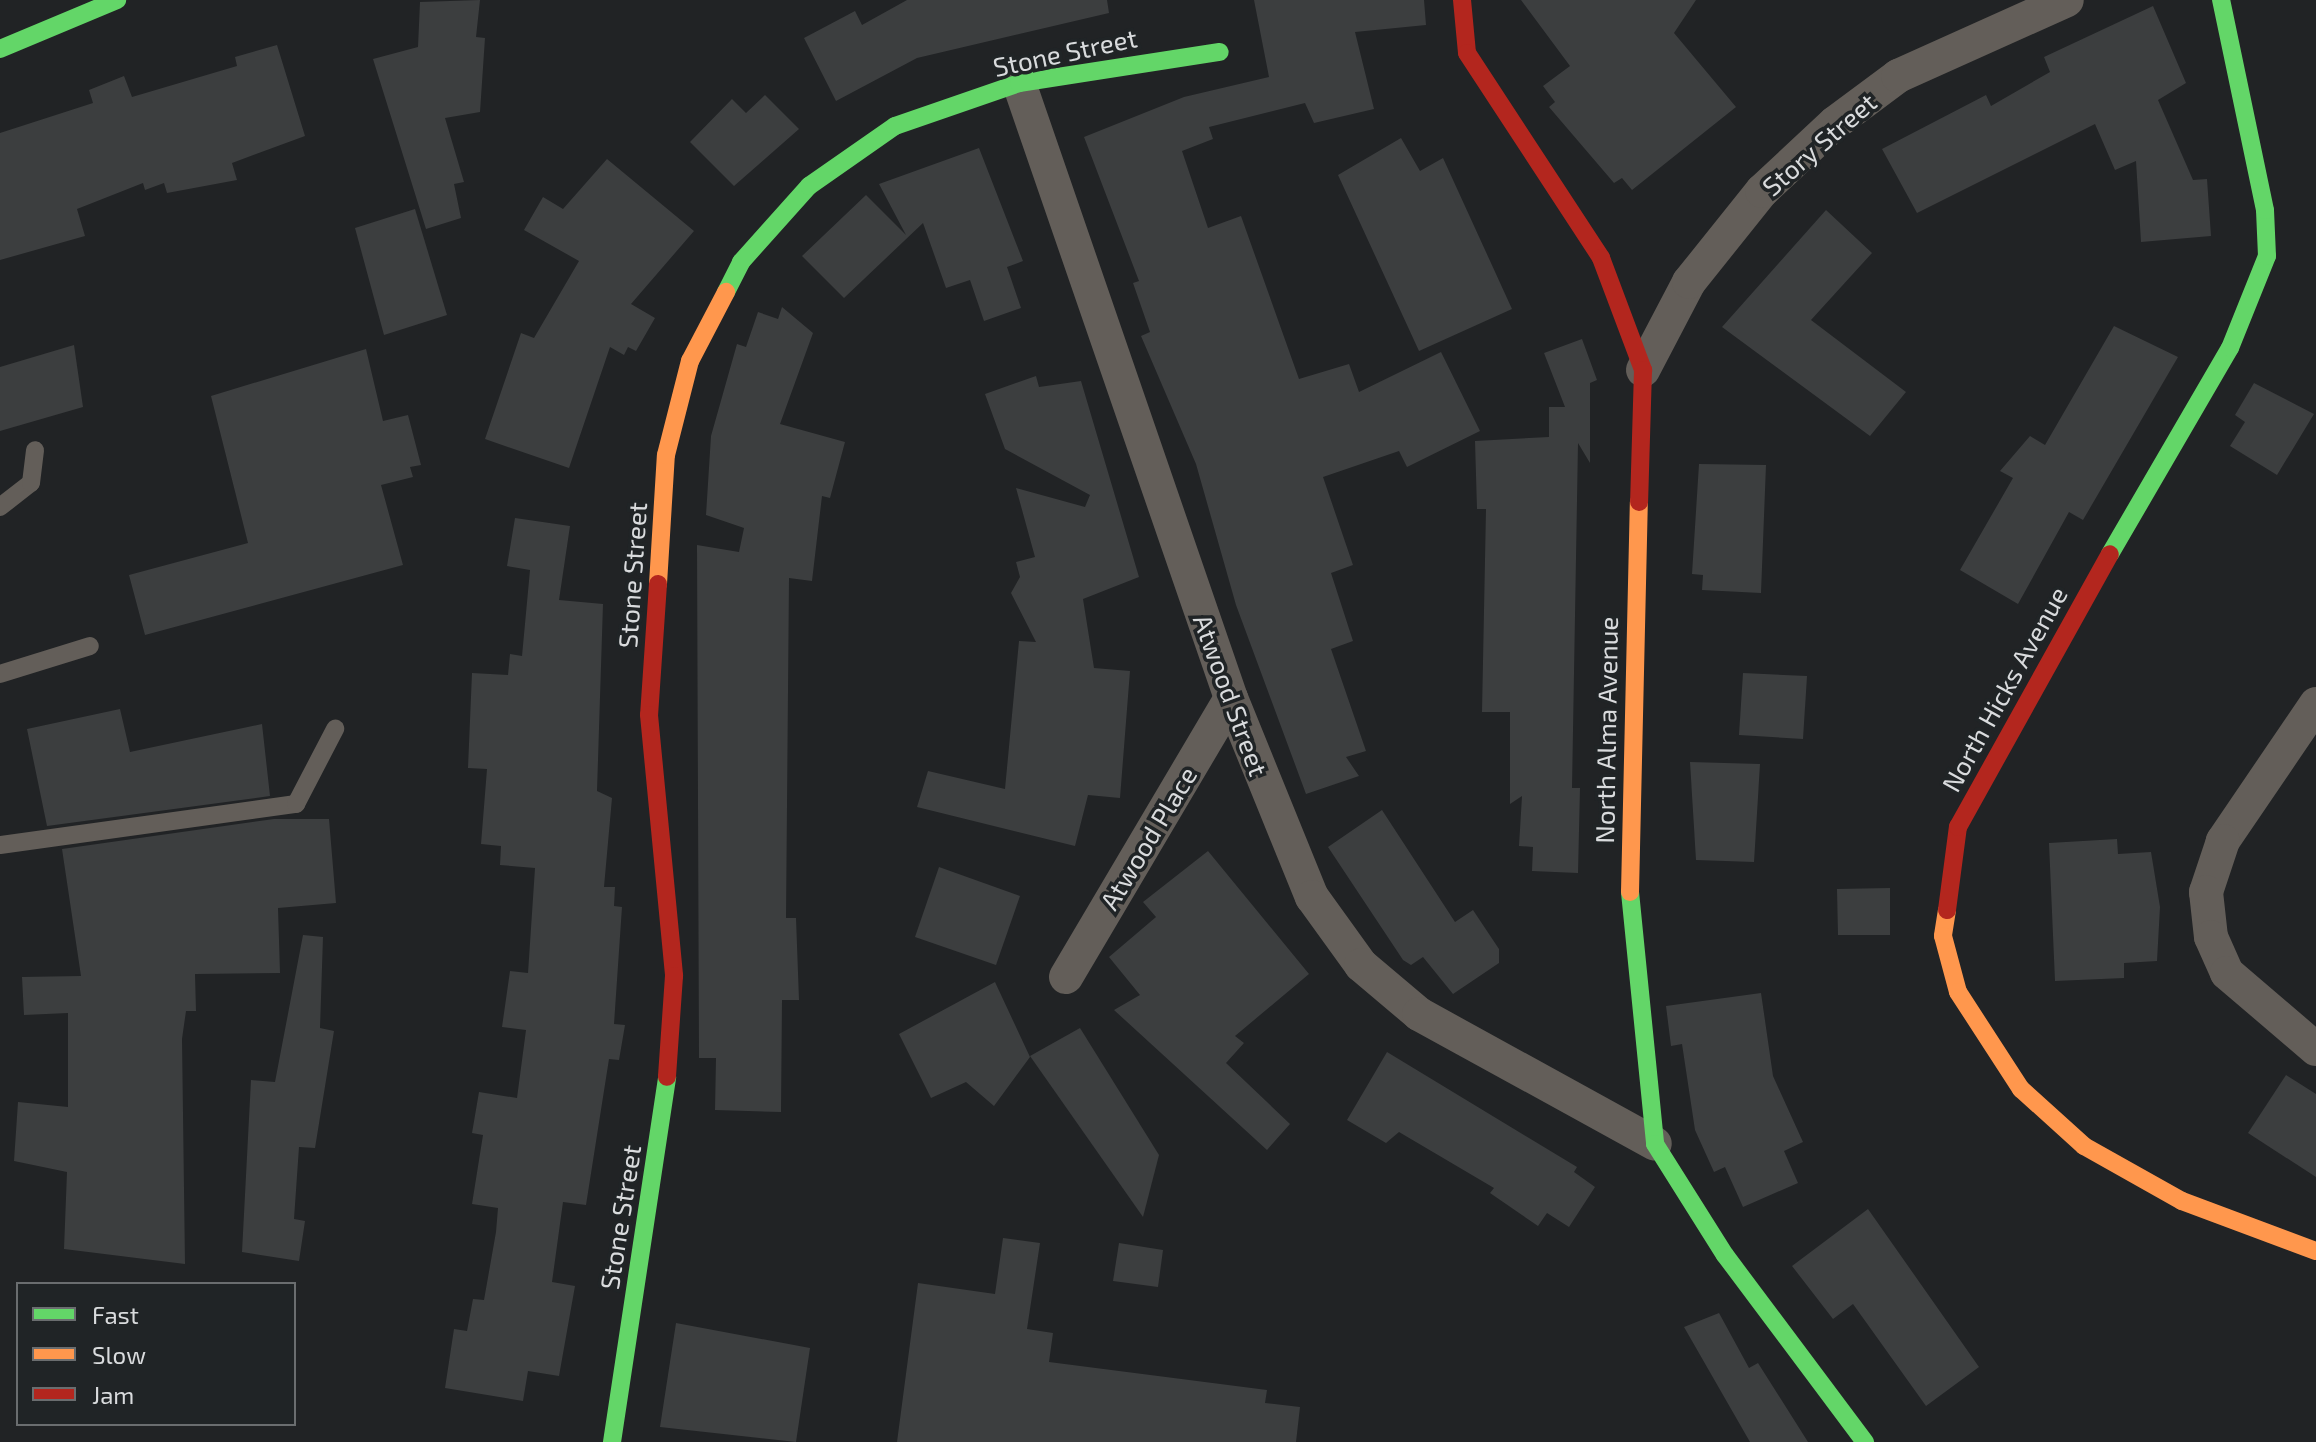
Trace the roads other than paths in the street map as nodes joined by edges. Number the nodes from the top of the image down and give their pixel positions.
1 (117, 0) edge
2 (1462, 0) edge
3 (2067, 0) edge
4 (2221, 0) edge
5 (0, 49) edge
6 (1220, 52) dead end
7 (1019, 83) junction
8 (1643, 370) junction
9 (35, 450) dead end
10 (0, 507) edge
11 (90, 646) dead end
12 (0, 674) edge
13 (1231, 698) junction
14 (2316, 704) edge
15 (335, 729) dead end
16 (0, 845) edge
17 (1066, 977) dead end
18 (2311, 1045) edge
19 (1655, 1144) junction
20 (2316, 1251) edge
21 (612, 1442) edge
22 (1865, 1442) edge

1 - 5 street
2 - 8 street, North Alma Avenue
3 - 8 street, Story Street
4 - 20 street, North Hicks Avenue
6 - 7 street, Stone Street
7 - 13 street, Atwood Street
7 - 21 street, Stone Street
8 - 19 street, North Alma Avenue
9 - 10 lane
11 - 12 lane
13 - 17 street, Atwood Place
13 - 19 street, Atwood Street
14 - 18 street
15 - 16 lane
19 - 22 street, North Alma Avenue

